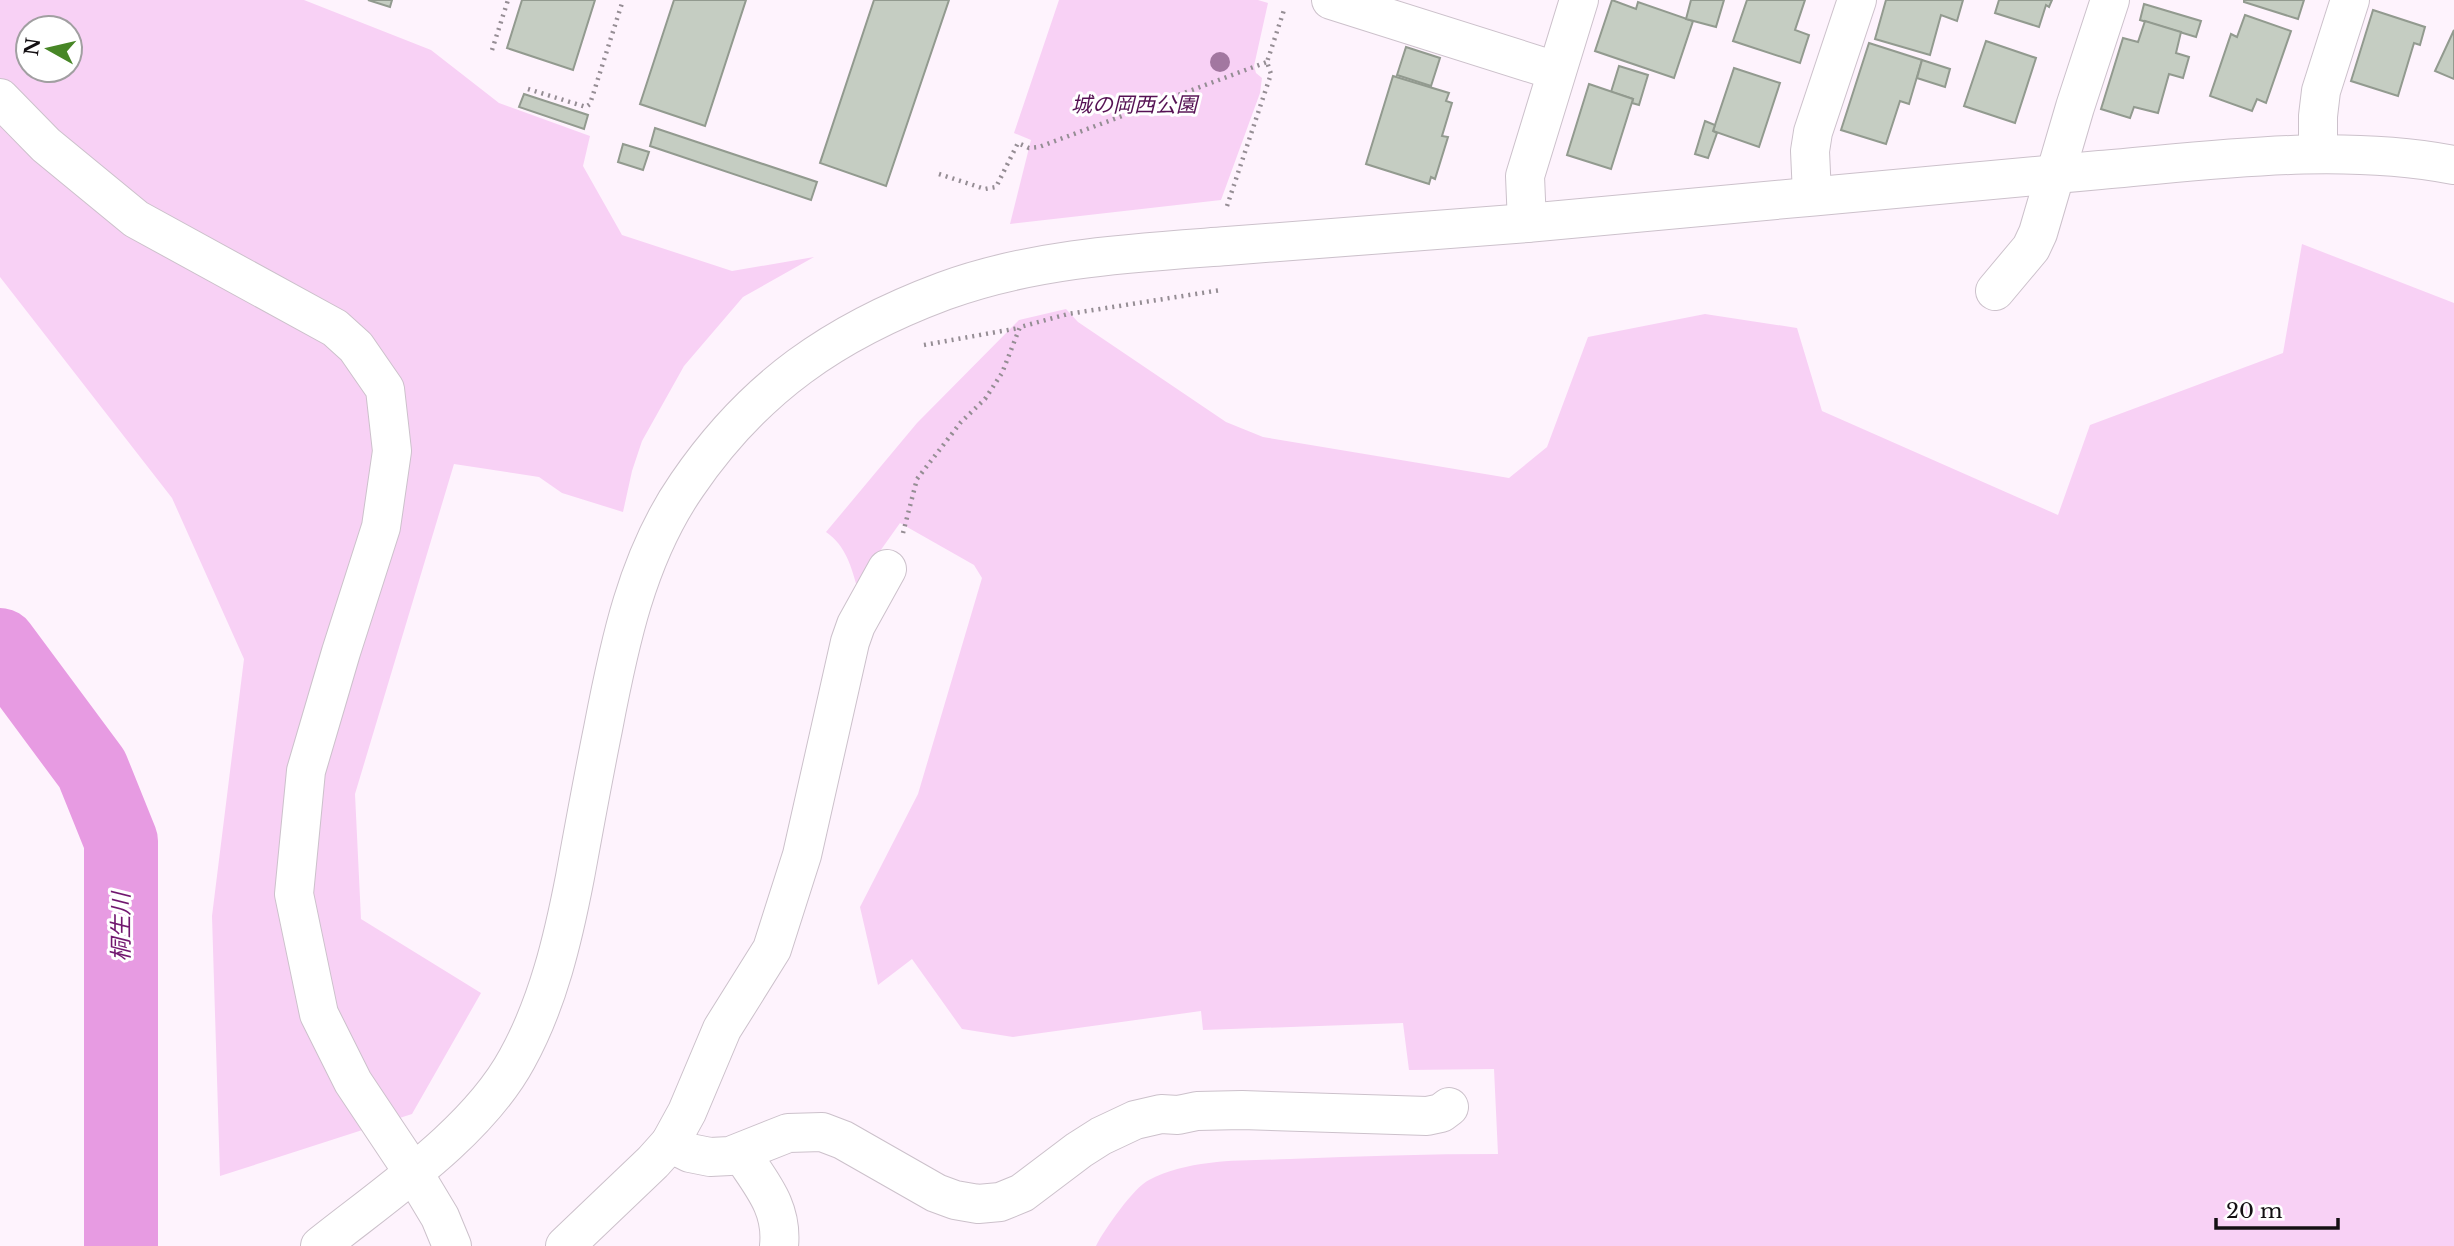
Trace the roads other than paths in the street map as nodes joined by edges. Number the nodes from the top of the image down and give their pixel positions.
1 (1331, 0) edge
2 (1579, 0) edge
3 (1857, 0) edge
4 (2110, 0) edge
5 (2350, 0) edge
6 (1556, 71) junction
7 (0, 98) edge
8 (2318, 153) junction
9 (2454, 165) edge
10 (2057, 173) junction
11 (1812, 195) junction
12 (1527, 223) junction
13 (1995, 291) dead end
14 (887, 569) road end
15 (1449, 1107) dead end
16 (670, 1143) junction
17 (741, 1153) junction
18 (403, 1179) junction
19 (320, 1246) edge
20 (452, 1246) edge
21 (565, 1246) edge
22 (779, 1246) edge

1 - 6 street
2 - 6 street
3 - 11 street
4 - 10 street
5 - 8 street
6 - 12 street
7 - 18 street
8 - 9 street
8 - 10 street
10 - 11 street
10 - 13 street
11 - 12 street
12 - 18 street
14 - 16 street
15 - 17 street
16 - 17 street
16 - 21 street
17 - 22 street
18 - 19 street
18 - 20 street

